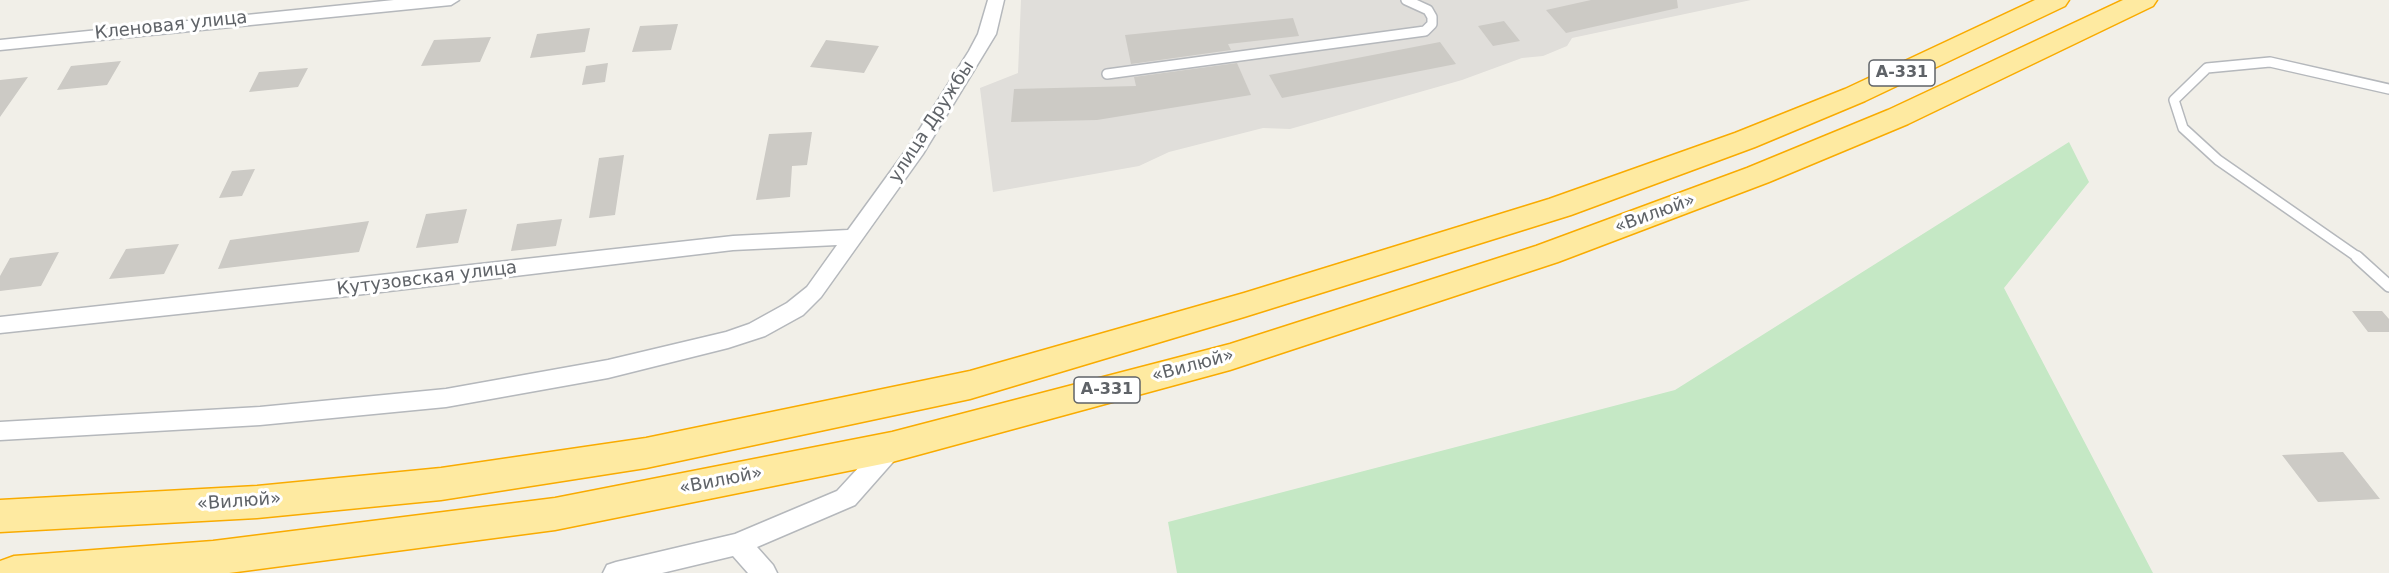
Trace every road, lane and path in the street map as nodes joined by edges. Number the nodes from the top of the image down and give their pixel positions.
1 (450, 0) edge
2 (996, 0) edge
3 (1406, 0) edge
4 (2056, 0) edge
5 (2144, 0) edge
6 (0, 45) edge
7 (1107, 74) dead end
8 (2389, 89) edge
9 (854, 237) junction
10 (2389, 286) edge
11 (0, 325) edge
12 (0, 431) edge
13 (892, 447) junction
14 (0, 516) edge
15 (738, 544) junction
16 (14, 573) edge
17 (616, 573) edge
18 (764, 573) edge

1 - 6 street, Кленовая улица
2 - 9 street, улица Дружбы
3 - 7 lane
4 - 14 highway, «Вилюй» / А-331
5 - 13 highway, «Вилюй» / А-331
8 - 10 lane
9 - 11 street, Кутузовская улица
9 - 12 street, улица Дружбы
13 - 15 street
13 - 16 highway, «Вилюй» / А-331
15 - 17 street
15 - 18 street

